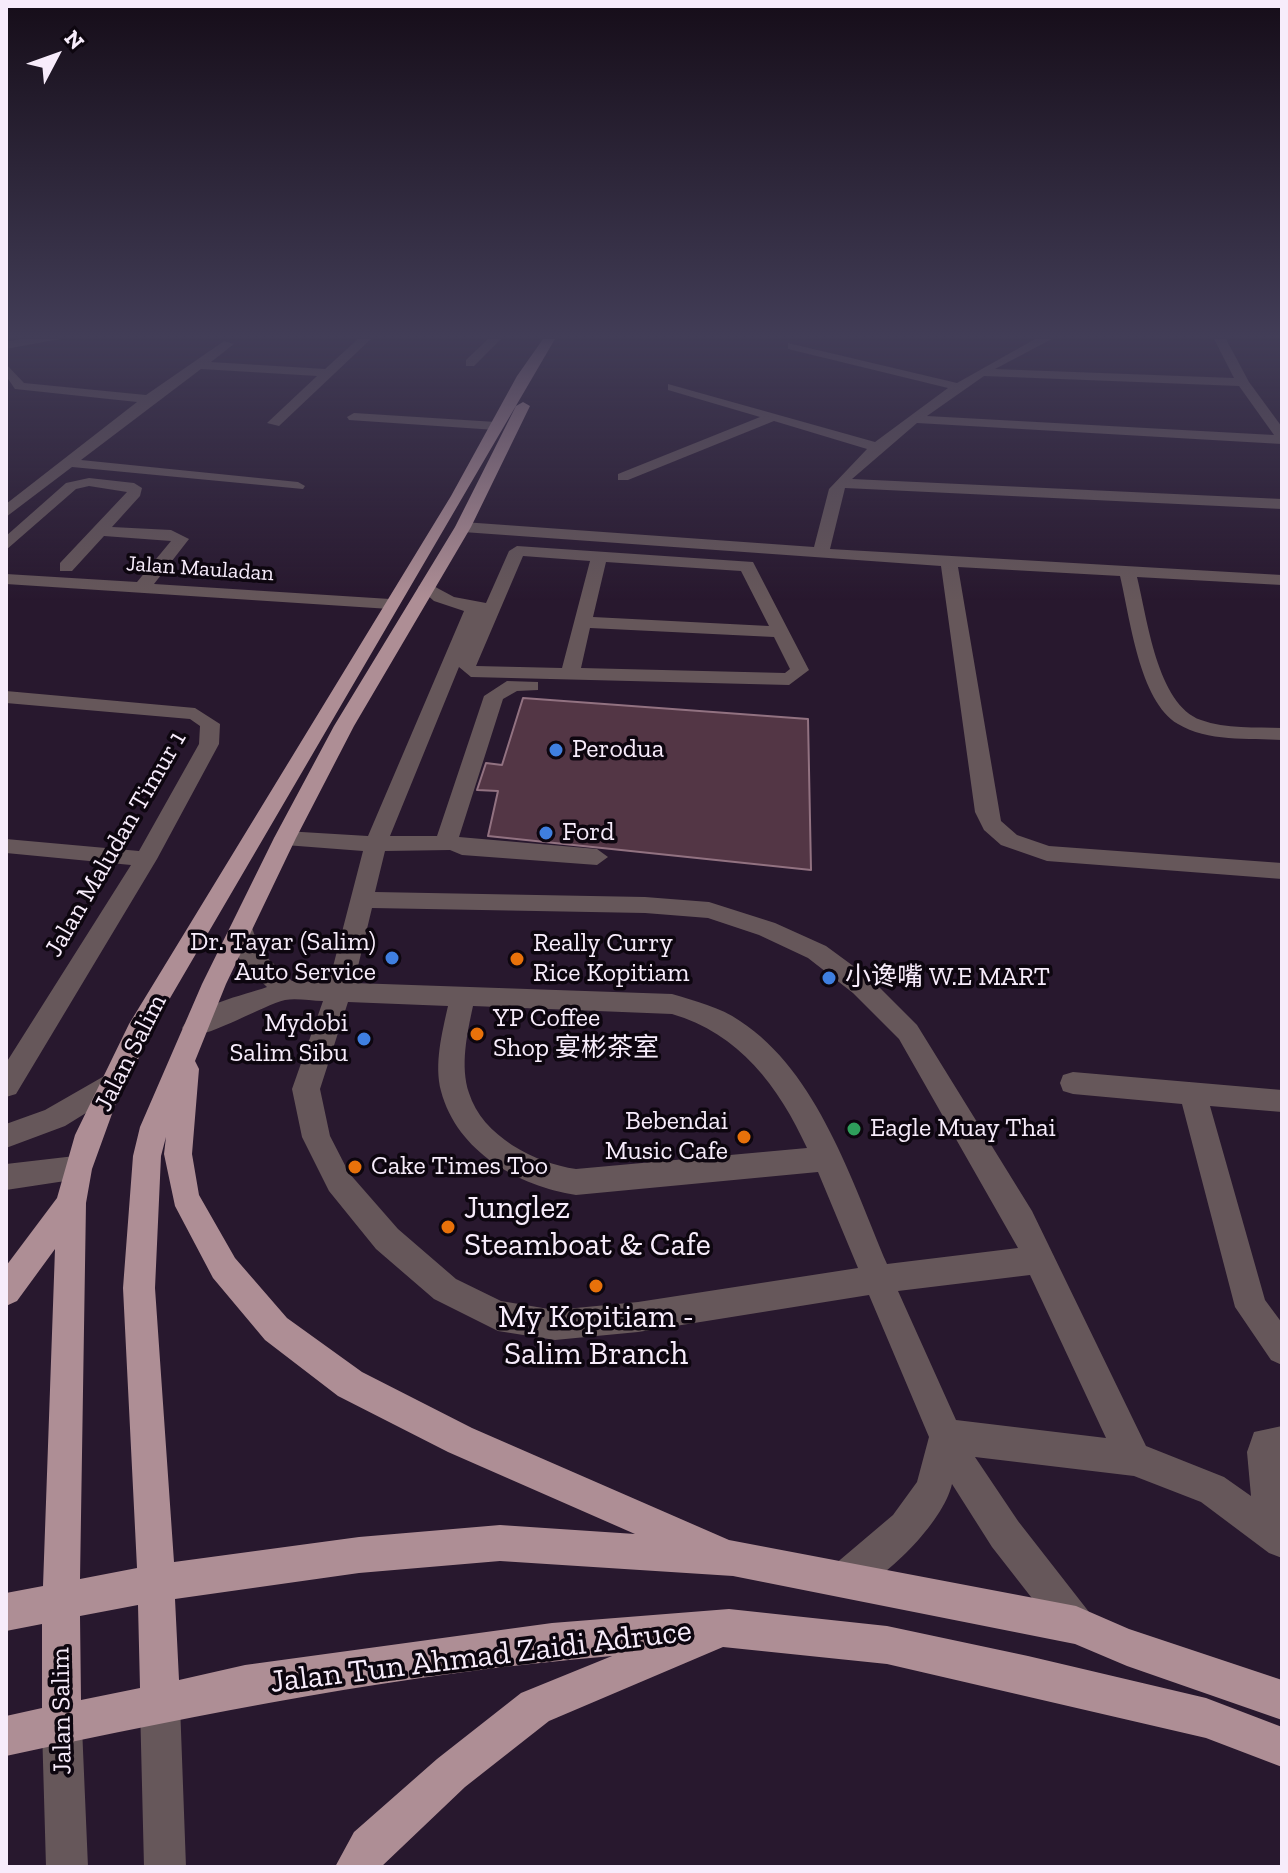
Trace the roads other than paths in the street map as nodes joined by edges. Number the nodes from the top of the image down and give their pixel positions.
1 (116, 426) edge
2 (496, 426) edge
3 (512, 426) edge
4 (749, 426) edge
5 (805, 426) edge
6 (907, 426) edge
7 (1059, 426) edge
8 (1282, 438) edge
9 (879, 448) junction
10 (71, 464) junction
11 (151, 470) junction
12 (623, 477) dead end
13 (840, 483) junction
14 (129, 485) junction
15 (298, 486) dead end
16 (1282, 504) edge
17 (6, 512) edge
18 (463, 527) junction
19 (102, 531) junction
20 (6, 545) edge
21 (745, 548) junction
22 (821, 553) junction
23 (599, 557) junction
24 (949, 562) junction
25 (6, 564) edge
26 (747, 566) junction
27 (66, 567) junction
28 (1127, 572) junction
29 (6, 579) edge
30 (148, 579) junction
31 (1282, 580) edge
32 (426, 587) junction
33 (390, 604) junction
34 (482, 608) junction
35 (582, 622) junction
36 (780, 632) junction
37 (570, 673) junction
38 (791, 688) dead end
39 (6, 697) edge
40 (1282, 734) edge
41 (285, 838) junction
42 (452, 843) junction
43 (376, 844) junction
44 (6, 846) edge
45 (597, 857) dead end
46 (146, 859) junction
47 (1282, 871) edge
48 (362, 900) junction
49 (242, 928) junction
50 (286, 990) junction
51 (339, 991) junction
52 (463, 995) junction
53 (192, 1035) junction
54 (113, 1082) junction
55 (1073, 1083) dead end
56 (6, 1086) edge
57 (1193, 1093) junction
58 (1282, 1101) edge
59 (6, 1136) edge
60 (826, 1159) junction
61 (75, 1169) junction
62 (6, 1177) edge
63 (71, 1203) junction
64 (1038, 1260) junction
65 (879, 1279) junction
66 (6, 1291) edge
67 (1282, 1349) edge
68 (946, 1436) junction
69 (1282, 1443) edge
70 (1134, 1459) junction
71 (1277, 1535) edge
72 (733, 1558) junction
73 (847, 1578) junction
74 (156, 1583) junction
75 (61, 1599) junction
76 (6, 1612) edge
77 (1076, 1625) junction
78 (729, 1628) junction
79 (1282, 1700) edge
80 (160, 1704) junction
81 (62, 1727) junction
82 (6, 1736) edge
83 (1282, 1747) edge
84 (67, 1867) edge
85 (165, 1867) edge
86 (356, 1867) edge

1 - 10 street
2 - 33 main road, Jalan Salim
3 - 18 main road, Jalan Salim
4 - 12 street
5 - 9 street
6 - 9 street
7 - 8 street
9 - 13 street
10 - 11 street
10 - 17 street
11 - 14 street
11 - 15 street
13 - 16 street
13 - 22 street
14 - 19 street
14 - 20 street
18 - 21 street
18 - 32 main road, Jalan Salim
19 - 27 street
19 - 30 street
21 - 22 street
21 - 26 street
22 - 24 street
23 - 26 street
23 - 34 street
23 - 35 street
24 - 28 street
24 - 47 street
25 - 27 street
26 - 36 street
27 - 30 street
28 - 31 street
28 - 40 street
29 - 30 street, Jalan Mauladan
30 - 33 street, Jalan Mauladan
32 - 34 street
32 - 41 main road, Jalan Salim
33 - 54 main road, Jalan Salim
34 - 37 street
34 - 43 street
35 - 36 street
35 - 37 street
36 - 37 street
38 - 42 street
39 - 46 street, Jalan Maludan Timur 1
41 - 43 street
41 - 49 main road, Jalan Salim
42 - 43 street
42 - 45 street
43 - 48 street
44 - 46 street
46 - 56 street, Jalan Maludan Timur 1
48 - 51 street
48 - 64 street
49 - 50 street
49 - 53 main road, Jalan Salim
50 - 51 street
50 - 53 street
51 - 52 street
51 - 65 street
52 - 60 street
52 - 60 street
53 - 72 main road
53 - 74 main road, Jalan Salim
54 - 59 street
54 - 61 main road, Jalan Salim
55 - 57 street
57 - 58 street
57 - 67 street
60 - 65 street
61 - 62 street
61 - 63 main road, Jalan Salim
63 - 66 main road
63 - 75 main road, Jalan Salim
64 - 65 street
64 - 70 street
65 - 68 street
68 - 70 street
68 - 73 street
68 - 77 street
69 - 71 street
70 - 71 street
72 - 73 main road
72 - 74 main road
73 - 77 main road
74 - 75 main road
74 - 80 main road, Jalan Salim
75 - 76 main road
75 - 81 main road, Jalan Salim
77 - 79 main road
78 - 80 main road, Jalan Tun Ahmad Zaidi Adruce
78 - 83 main road, Jalan Tun Ahmad Zaidi Adruce
78 - 86 main road
80 - 81 main road, Jalan Tun Ahmad Zaidi Adruce
80 - 85 street, Jalan Salim
81 - 82 main road, Jalan Tun Ahmad Zaidi Adruce
81 - 84 street, Jalan Salim

